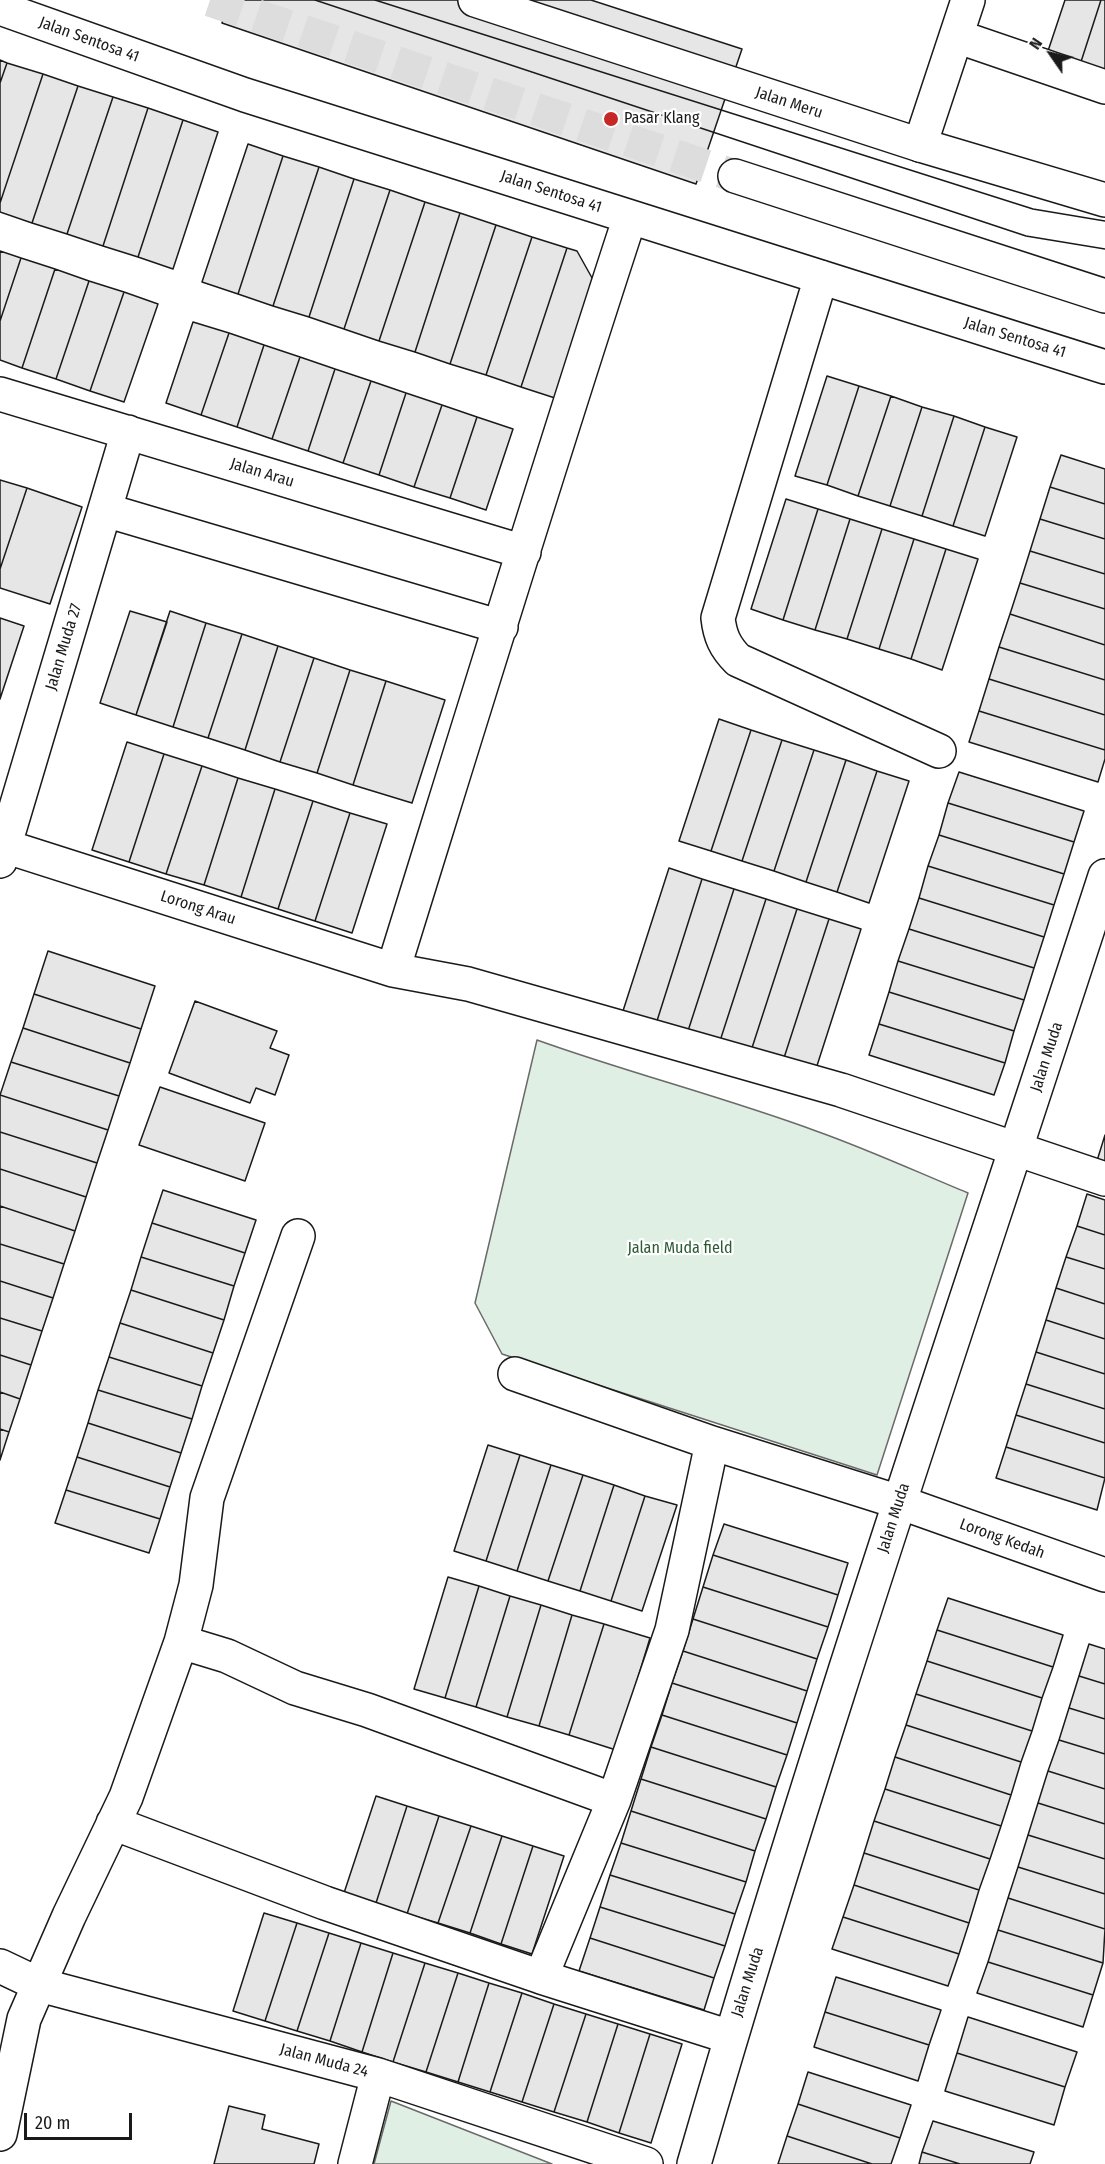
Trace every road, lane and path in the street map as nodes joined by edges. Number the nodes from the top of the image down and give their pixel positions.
1 (474, 0) edge
2 (968, 0) edge
3 (0, 8) edge
4 (956, 36) junction
5 (1105, 87) edge
6 (920, 145) junction
7 (735, 176) tunnel mouth
8 (1105, 200) edge
9 (630, 217) junction
10 (821, 277) junction
11 (1105, 296) edge
12 (1105, 367) edge
13 (0, 394) edge
14 (128, 432) junction
15 (105, 510) junction
16 (524, 552) junction
17 (501, 627) junction
18 (939, 751) dead end
19 (12, 775) edge
20 (2, 854) edge
21 (1105, 876) edge
22 (393, 970) junction
23 (1017, 1150) junction
24 (1105, 1179) edge
25 (298, 1236) dead end
26 (515, 1374) dead end
27 (712, 1443) junction
28 (899, 1502) junction
29 (1105, 1575) edge
30 (181, 1642) junction
31 (614, 1800) junction
32 (113, 1822) junction
33 (0, 1966) edge
34 (541, 1977) junction
35 (40, 1985) junction
36 (730, 2037) junction
37 (378, 2075) junction
38 (0, 2134) edge
39 (355, 2164) edge
40 (646, 2164) edge
41 (694, 2164) edge

1 - 6 main road, Jalan Meru
2 - 4 main road
3 - 9 main road, Jalan Sentosa 41
4 - 5 main road
4 - 6 main road
6 - 8 main road, Jalan Meru
7 - 11 main road
9 - 10 main road, Jalan Sentosa 41
9 - 16 main road
10 - 12 main road, Jalan Sentosa 41
10 - 18 main road
13 - 14 main road, Jalan Arau
14 - 15 main road, Jalan Muda 27
14 - 16 main road, Jalan Arau
15 - 17 main road
15 - 19 main road, Jalan Muda 27
16 - 17 main road
17 - 22 main road
19 - 20 main road, Jalan Muda 27
20 - 22 main road, Lorong Arau
21 - 23 main road, Jalan Muda
22 - 23 main road, Lorong Arau
23 - 24 main road, Lorong Arau
23 - 28 main road, Jalan Muda
25 - 30 main road
26 - 27 main road, Lorong Kedah
27 - 28 main road, Lorong Kedah
27 - 31 main road
28 - 29 main road, Lorong Kedah
28 - 36 main road, Jalan Muda
30 - 31 main road
30 - 32 main road
31 - 34 main road
32 - 34 main road
32 - 35 main road
33 - 35 main road, Jalan Muda 24
34 - 36 main road
35 - 37 main road, Jalan Muda 24
35 - 38 main road
36 - 41 main road, Jalan Muda
37 - 39 main road
37 - 40 main road, Jalan Muda 24

